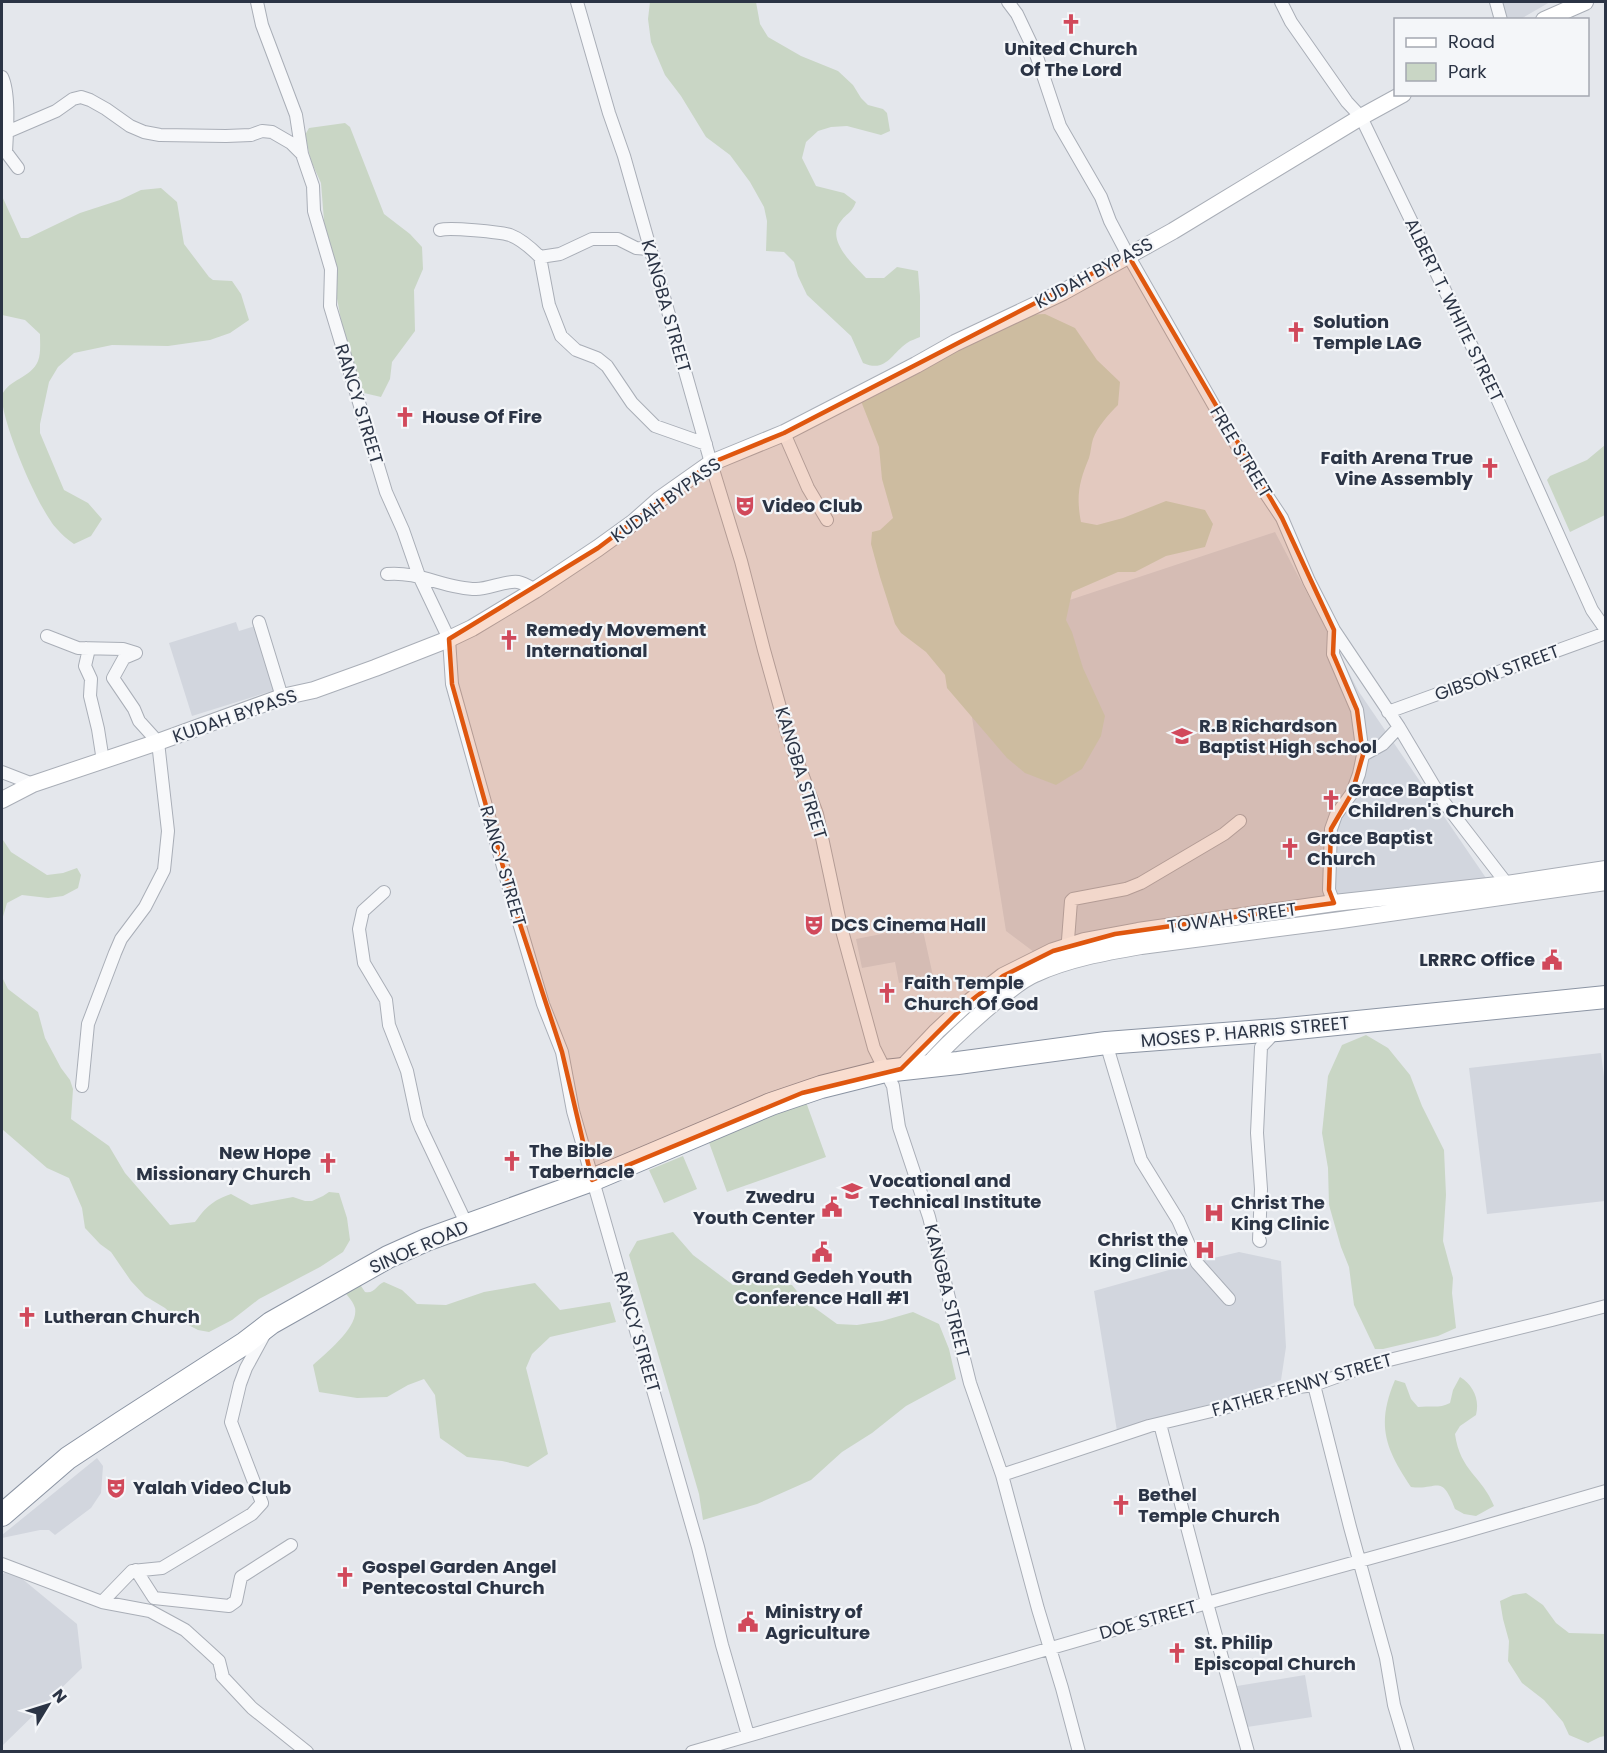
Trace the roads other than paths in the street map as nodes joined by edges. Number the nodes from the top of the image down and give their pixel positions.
1 (257, 2) edge
2 (577, 2) edge
3 (1008, 2) edge
4 (1281, 2) edge
5 (1496, 2) edge
6 (1586, 2) edge
7 (1500, 18) edge
8 (1549, 18) edge
9 (2, 77) edge
10 (1399, 96) edge
11 (1361, 117) junction
12 (4, 135) edge
13 (302, 154) junction
14 (18, 168) dead end
15 (440, 230) dead end
16 (649, 249) junction
17 (1128, 255) junction
18 (540, 257) junction
19 (784, 433) junction
20 (706, 444) junction
21 (711, 463) junction
22 (828, 520) dead end
23 (387, 574) dead end
24 (419, 576) junction
25 (535, 590) junction
26 (259, 622) dead end
27 (1334, 630) junction
28 (1605, 632) edge
29 (47, 636) dead end
30 (449, 639) junction
31 (86, 648) junction
32 (282, 697) junction
33 (1388, 712) junction
34 (1399, 727) junction
35 (158, 742) junction
36 (1363, 755) junction
37 (103, 761) junction
38 (2, 772) edge
39 (33, 784) junction
40 (2, 800) edge
41 (1240, 821) dead end
42 (1605, 869) edge
43 (1605, 882) edge
44 (1507, 884) junction
45 (384, 892) dead end
46 (1334, 903) junction
47 (1068, 940) dead end
48 (1605, 997) edge
49 (1277, 1030) junction
50 (1107, 1043) junction
51 (927, 1066) junction
52 (893, 1070) junction
53 (82, 1086) dead end
54 (592, 1180) junction
55 (467, 1225) junction
56 (1260, 1241) dead end
57 (1229, 1299) dead end
58 (1605, 1306) edge
59 (271, 1323) junction
60 (1314, 1385) junction
61 (1160, 1424) junction
62 (1002, 1475) junction
63 (1605, 1491) edge
64 (2, 1515) edge
65 (291, 1545) dead end
66 (1359, 1561) junction
67 (2, 1564) edge
68 (136, 1570) junction
69 (102, 1602) junction
70 (1207, 1603) junction
71 (1050, 1648) junction
72 (748, 1736) junction
73 (307, 1752) edge
74 (692, 1752) edge
75 (1079, 1752) edge
76 (1248, 1752) edge
77 (1408, 1752) edge

1 - 13 street, RANCY STREET
2 - 16 street, KANGBA STREET
3 - 17 street, FREE STREET
4 - 11 street, ALBERT T. WHITE STREET
5 - 7 street
6 - 8 street
9 - 12 street
10 - 11 street, KUDAH BYPASS
11 - 17 street, KUDAH BYPASS
11 - 28 street, ALBERT T. WHITE STREET
12 - 13 street
12 - 14 street
13 - 24 street, RANCY STREET
15 - 18 street
16 - 18 street
16 - 20 street, KANGBA STREET
17 - 19 street, KUDAH BYPASS
17 - 27 street, FREE STREET
18 - 20 street
19 - 21 street, KUDAH BYPASS
19 - 22 street
20 - 21 street, KANGBA STREET
21 - 25 street, KUDAH BYPASS
21 - 52 street, KANGBA STREET
23 - 24 street
24 - 25 street
24 - 30 street, RANCY STREET
25 - 30 street, KUDAH BYPASS
26 - 32 street
27 - 33 street, FREE STREET
27 - 36 street
28 - 33 street, GIBSON STREET
29 - 31 street
30 - 32 street, KUDAH BYPASS
30 - 54 street, RANCY STREET
31 - 35 street
31 - 37 street
32 - 35 street, KUDAH BYPASS
33 - 34 street, FREE STREET
34 - 36 street
34 - 44 street, FREE STREET
35 - 37 street, KUDAH BYPASS
35 - 53 street
36 - 46 street
37 - 39 street, KUDAH BYPASS
38 - 39 street
39 - 40 street, KUDAH BYPASS
41 - 47 street
42 - 44 street, TOWAH STREET
43 - 51 street, TOWAH STREET
44 - 46 street, TOWAH STREET
45 - 55 street
46 - 52 street, TOWAH STREET
48 - 49 highway, MOSES P. HARRIS STREET
49 - 50 highway, MOSES P. HARRIS STREET
49 - 56 street
50 - 51 highway, MOSES P. HARRIS STREET
50 - 57 street
51 - 52 highway, MOSES P. HARRIS STREET
52 - 54 highway, SINOE ROAD
52 - 62 street, KANGBA STREET
54 - 55 highway, SINOE ROAD
54 - 72 street, RANCY STREET
55 - 59 highway, SINOE ROAD
58 - 60 street, FATHER FENNY STREET
59 - 64 highway, SINOE ROAD
59 - 68 street
60 - 61 street, FATHER FENNY STREET
60 - 66 street
61 - 62 street, FATHER FENNY STREET
61 - 70 street
62 - 71 street, KANGBA STREET
63 - 66 street, DOE STREET
65 - 68 street
66 - 70 street, DOE STREET
66 - 77 street
67 - 69 street
68 - 69 street
69 - 73 street
70 - 71 street, DOE STREET
70 - 76 street
71 - 72 street, DOE STREET
71 - 75 street, KANGBA STREET
72 - 74 street, DOE STREET

